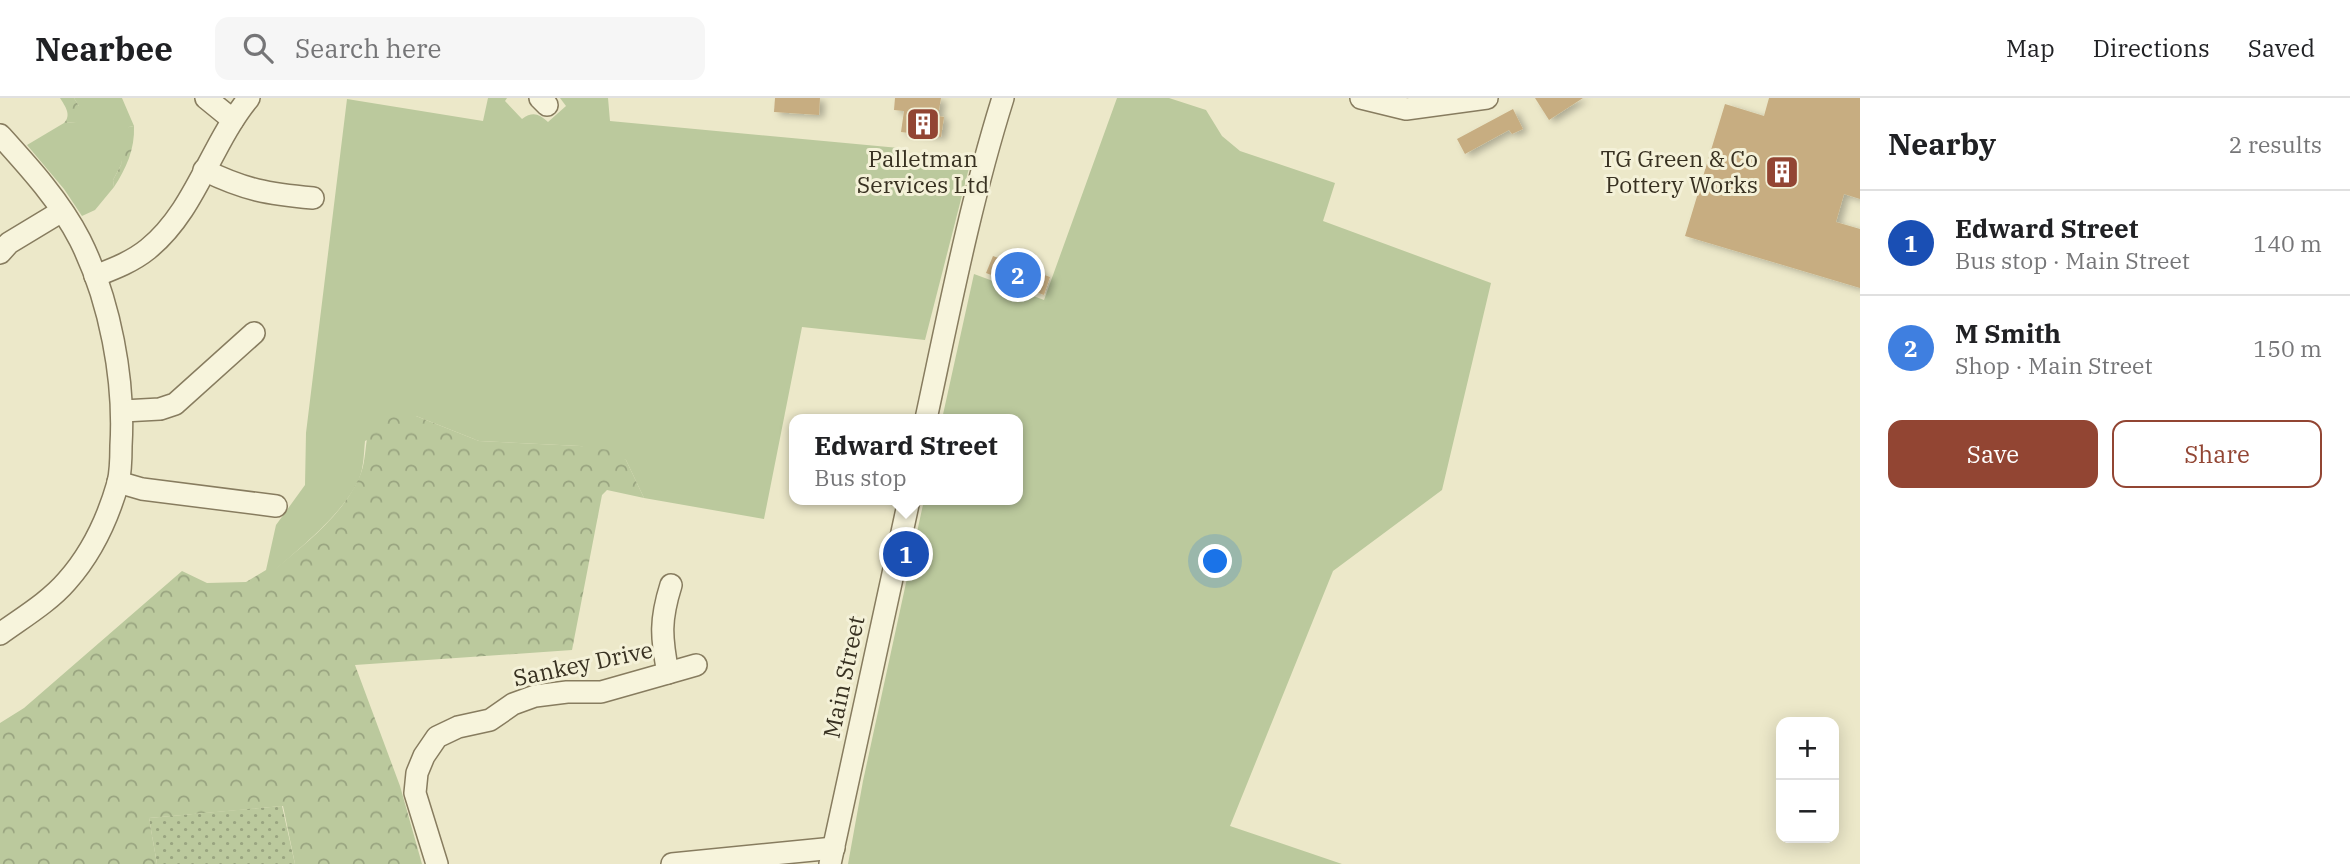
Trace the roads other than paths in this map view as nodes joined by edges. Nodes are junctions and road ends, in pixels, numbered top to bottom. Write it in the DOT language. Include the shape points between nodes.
graph roads {
  1 [pos="206,98"];
  2 [pos="249,98"];
  3 [pos="1003,98"];
  4 [pos="1361,98"];
  5 [pos="1486,98"];
  6 [pos="233,120"];
  7 [pos="0,135"];
  8 [pos="204,170"];
  9 [pos="313,198"];
  10 [pos="62,211"];
  11 [pos="0,253"];
  12 [pos="95,276"];
  13 [pos="254,333"];
  14 [pos="123,411"];
  15 [pos="927,414"];
  16 [pos="118,482"];
  17 [pos="908,505"];
  18 [pos="276,506"];
  19 [pos="671,585"];
  20 [pos="0,634"];
  21 [pos="696,665"];
  22 [pos="668,673"];
  23 [pos="832,856"];
  24 [pos="437,864"];
  25 [pos="672,864"];
  1 -- 6 [label="street"];
  2 -- 6 [label="street"];
  3 -- 15 [label="street" via="968,226"];
  4 -- 5 [label="street" via="1406,109"];
  6 -- 8 [label="street"];
  7 -- 10 [label="street"];
  8 -- 9 [label="street" via="259,192"];
  8 -- 12 [label="street" via="182,212 148,249"];
  10 -- 11 [label="street"];
  10 -- 12 [label="street"];
  12 -- 14 [label="street" via="111,334"];
  13 -- 14 [label="street" via="175,404"];
  14 -- 16 [label="street"];
  16 -- 18 [label="street" via="227,511"];
  16 -- 20 [label="street" via="104,523 66,583"];
  17 -- 23 [label="street, Main Street"];
  19 -- 22 [label="street, Sankey Drive" via="661,628"];
  21 -- 22 [label="street"];
  22 -- 24 [label="street, Sankey Drive" via="601,692 535,696 490,720 437,737 417,773 415,793"];
  23 -- 25 [label="street"];
}
